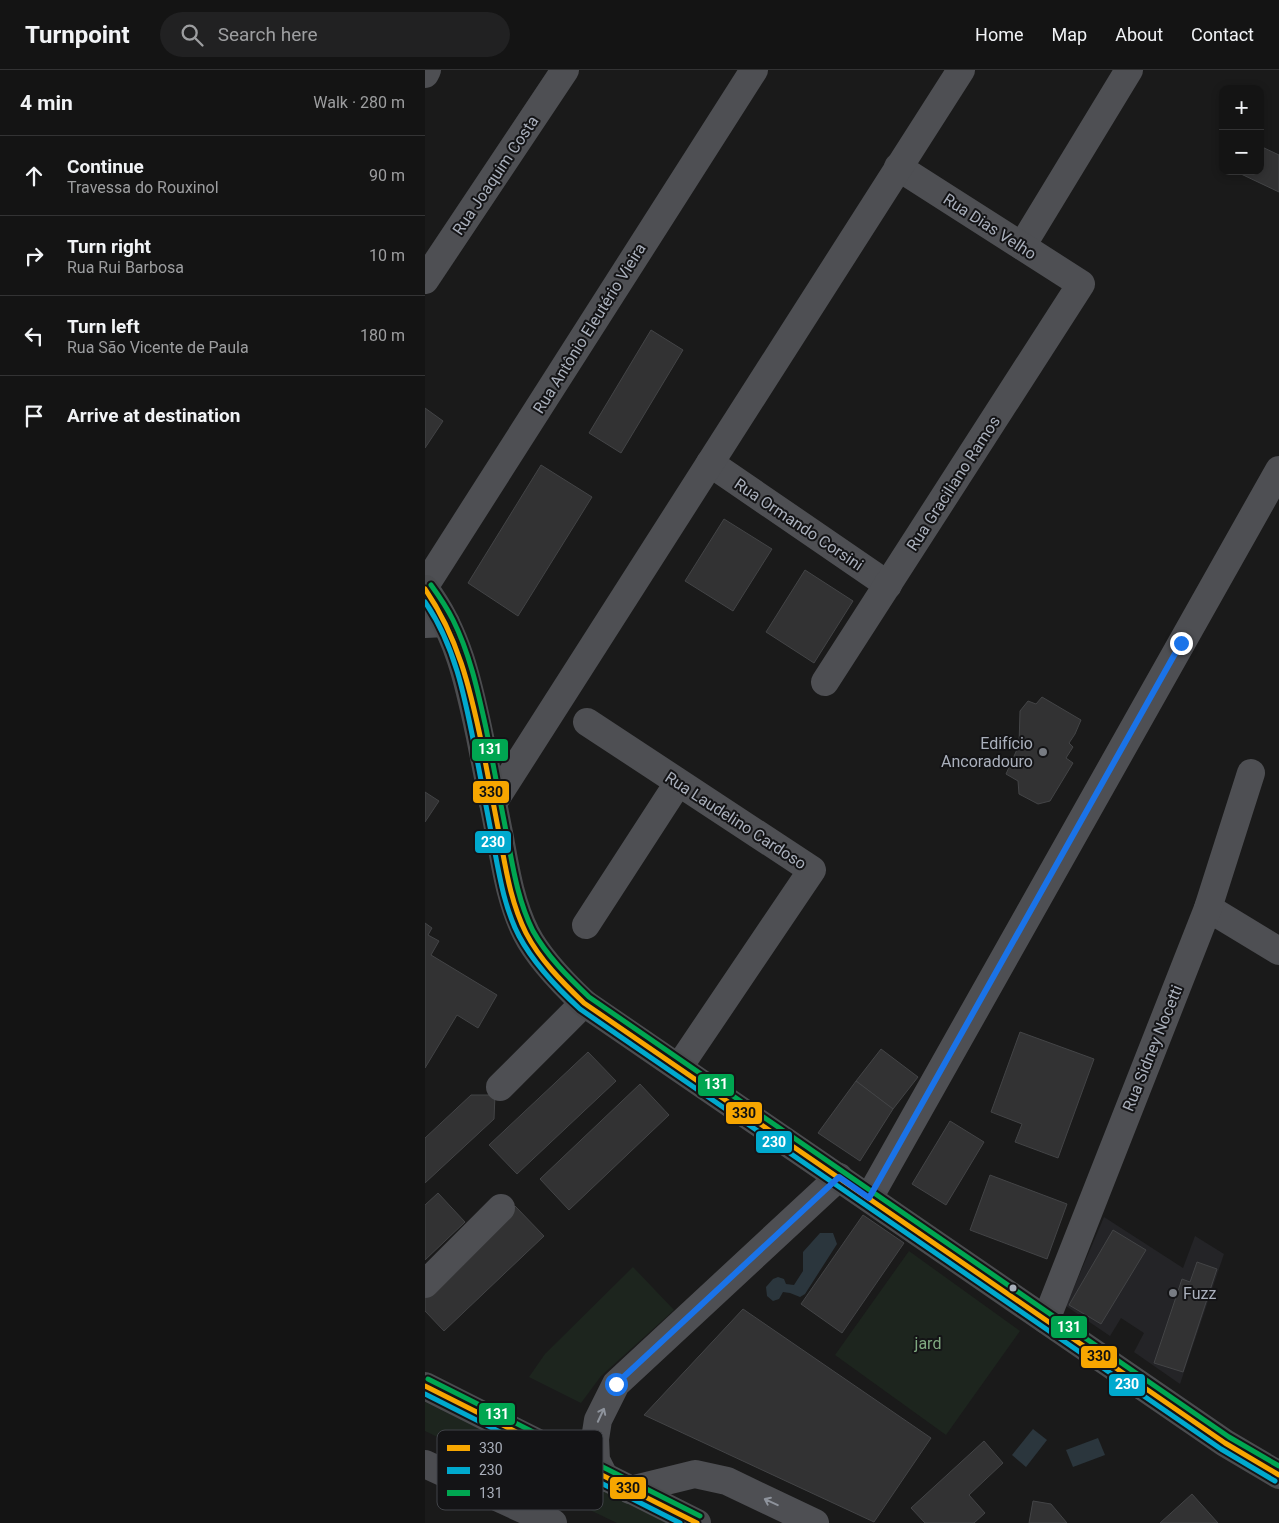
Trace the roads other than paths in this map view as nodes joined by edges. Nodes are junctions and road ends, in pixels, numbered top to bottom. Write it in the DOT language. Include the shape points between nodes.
graph roads {
  1 [pos="427,70"];
  2 [pos="565,70"];
  3 [pos="753,70"];
  4 [pos="961,70"];
  5 [pos="1129,70"];
  6 [pos="425,74"];
  7 [pos="899,167"];
  8 [pos="1022,246"];
  9 [pos="425,280"];
  10 [pos="1081,284"];
  11 [pos="710,463"];
  12 [pos="1279,470"];
  13 [pos="888,585"];
  14 [pos="425,588"];
  15 [pos="436,623"];
  16 [pos="825,682"];
  17 [pos="587,722"];
  18 [pos="1251,774"];
  19 [pos="678,783"];
  20 [pos="493,803"];
  21 [pos="1208,908"];
  22 [pos="586,925"];
  23 [pos="1279,952"];
  24 [pos="584,1002"];
  25 [pos="679,1067"];
  26 [pos="501,1087"];
  27 [pos="839,1177"];
  28 [pos="869,1198"];
  29 [pos="501,1208"];
  30 [pos="425,1284"];
  31 [pos="1046,1320"];
  32 [pos="425,1386"];
  33 [pos="514,1430"];
  34 [pos="596,1430"];
  35 [pos="425,1464"];
  36 [pos="437,1470"];
  37 [pos="603,1474"];
  38 [pos="1279,1475"];
  39 [pos="605,1478"];
  40 [pos="630,1490"];
  41 [pos="525,1510"];
  42 [pos="553,1523"];
  43 [pos="697,1523"];
  44 [pos="815,1523"];
  1 -- 6 [label="street"];
  2 -- 9 [label="street, Rua Joaquim Costa"];
  3 -- 14 [label="street, Rua Antônio Eleutério Vieira"];
  4 -- 7 [label="street"];
  5 -- 8 [label="street"];
  7 -- 8 [label="street, Rua Dias Velho"];
  7 -- 11 [label="street"];
  8 -- 10 [label="street, Rua Dias Velho"];
  10 -- 13 [label="street, Rua Graciliano Ramos"];
  11 -- 13 [label="street, Rua Ormando Corsini"];
  11 -- 20 [label="street"];
  12 -- 28 [label="street"];
  13 -- 16 [label="street, Rua Graciliano Ramos"];
  14 -- 15 [label="main road" via="435,603"];
  15 -- 20 [label="main road" via="460,653"];
  17 -- 19 [label="street, Rua Laudelino Cardoso"];
  18 -- 21 [label="street, Rua Sidney Nocetti"];
  19 -- 22 [label="street"];
  19 -- 25 [label="street, Rua Laudelino Cardoso" via="812,870"];
  20 -- 24 [label="main road" via="514,906 527,934 548,964"];
  21 -- 23 [label="street"];
  21 -- 31 [label="street, Rua Sidney Nocetti"];
  24 -- 25 [label="main road"];
  24 -- 26 [label="street"];
  25 -- 27 [label="main road"];
  27 -- 28 [label="main road"];
  34 -- 27 [label="street, one-way" via="616,1384"];
  28 -- 31 [label="main road"];
  29 -- 30 [label="street"];
  31 -- 38 [label="main road" via="1225,1443"];
  32 -- 33 [label="main road"];
  35 -- 36 [label="highway"];
  39 -- 37 [label="street, one-way"];
  39 -- 40 [label="main road"];
  40 -- 43 [label="main road"];
  44 -- 40 [label="street, one-way" via="727,1481 695,1474"];
  41 -- 42 [label="highway"];
}
